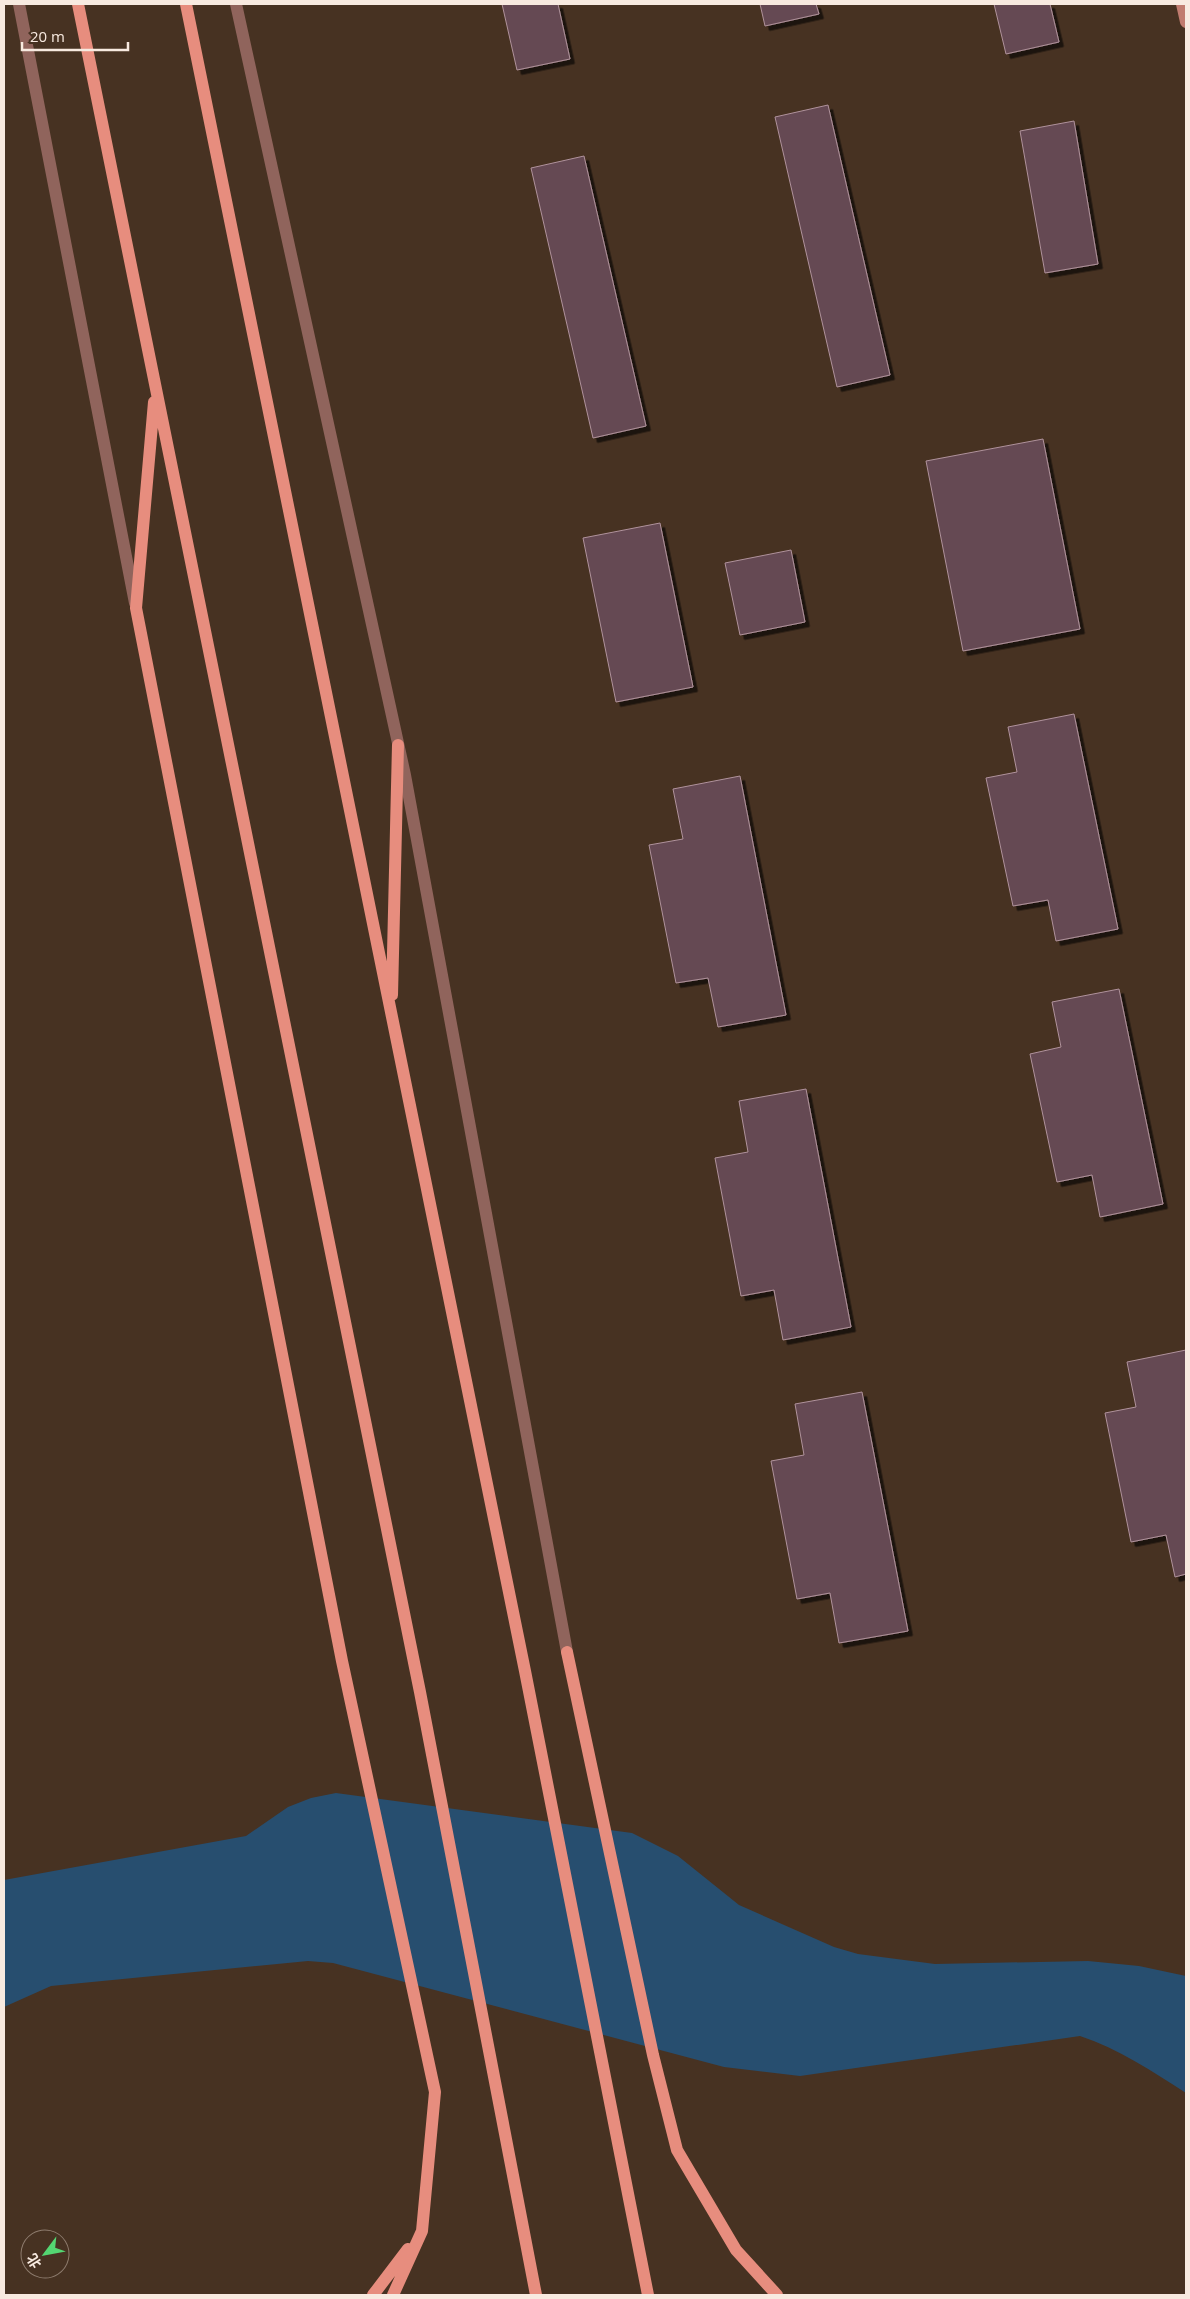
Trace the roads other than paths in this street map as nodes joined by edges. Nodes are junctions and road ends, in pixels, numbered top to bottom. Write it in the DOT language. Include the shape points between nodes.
graph roads {
  1 [pos="19,4"];
  2 [pos="78,4"];
  3 [pos="186,4"];
  4 [pos="236,4"];
  5 [pos="1182,4"];
  6 [pos="1186,22"];
  7 [pos="155,387"];
  8 [pos="136,608"];
  9 [pos="398,745"];
  10 [pos="392,1020"];
  11 [pos="567,1652"];
  12 [pos="422,2231"];
  13 [pos="372,2295"];
  14 [pos="393,2295"];
  15 [pos="536,2295"];
  16 [pos="648,2295"];
  17 [pos="778,2295"];
  1 -- 8 [label="street"];
  2 -- 7 [label="main road"];
  3 -- 10 [label="main road"];
  4 -- 9 [label="street"];
  5 -- 6 [label="street"];
  7 -- 8 [label="main road"];
  7 -- 15 [label="main road" via="408,1636"];
  8 -- 12 [label="main road" via="342,1660 435,2092"];
  9 -- 10 [label="main road"];
  9 -- 11 [label="street"];
  10 -- 16 [label="main road"];
  11 -- 17 [label="main road" via="653,2055 678,2150 736,2250"];
  12 -- 13 [label="main road"];
  12 -- 14 [label="main road"];
}
